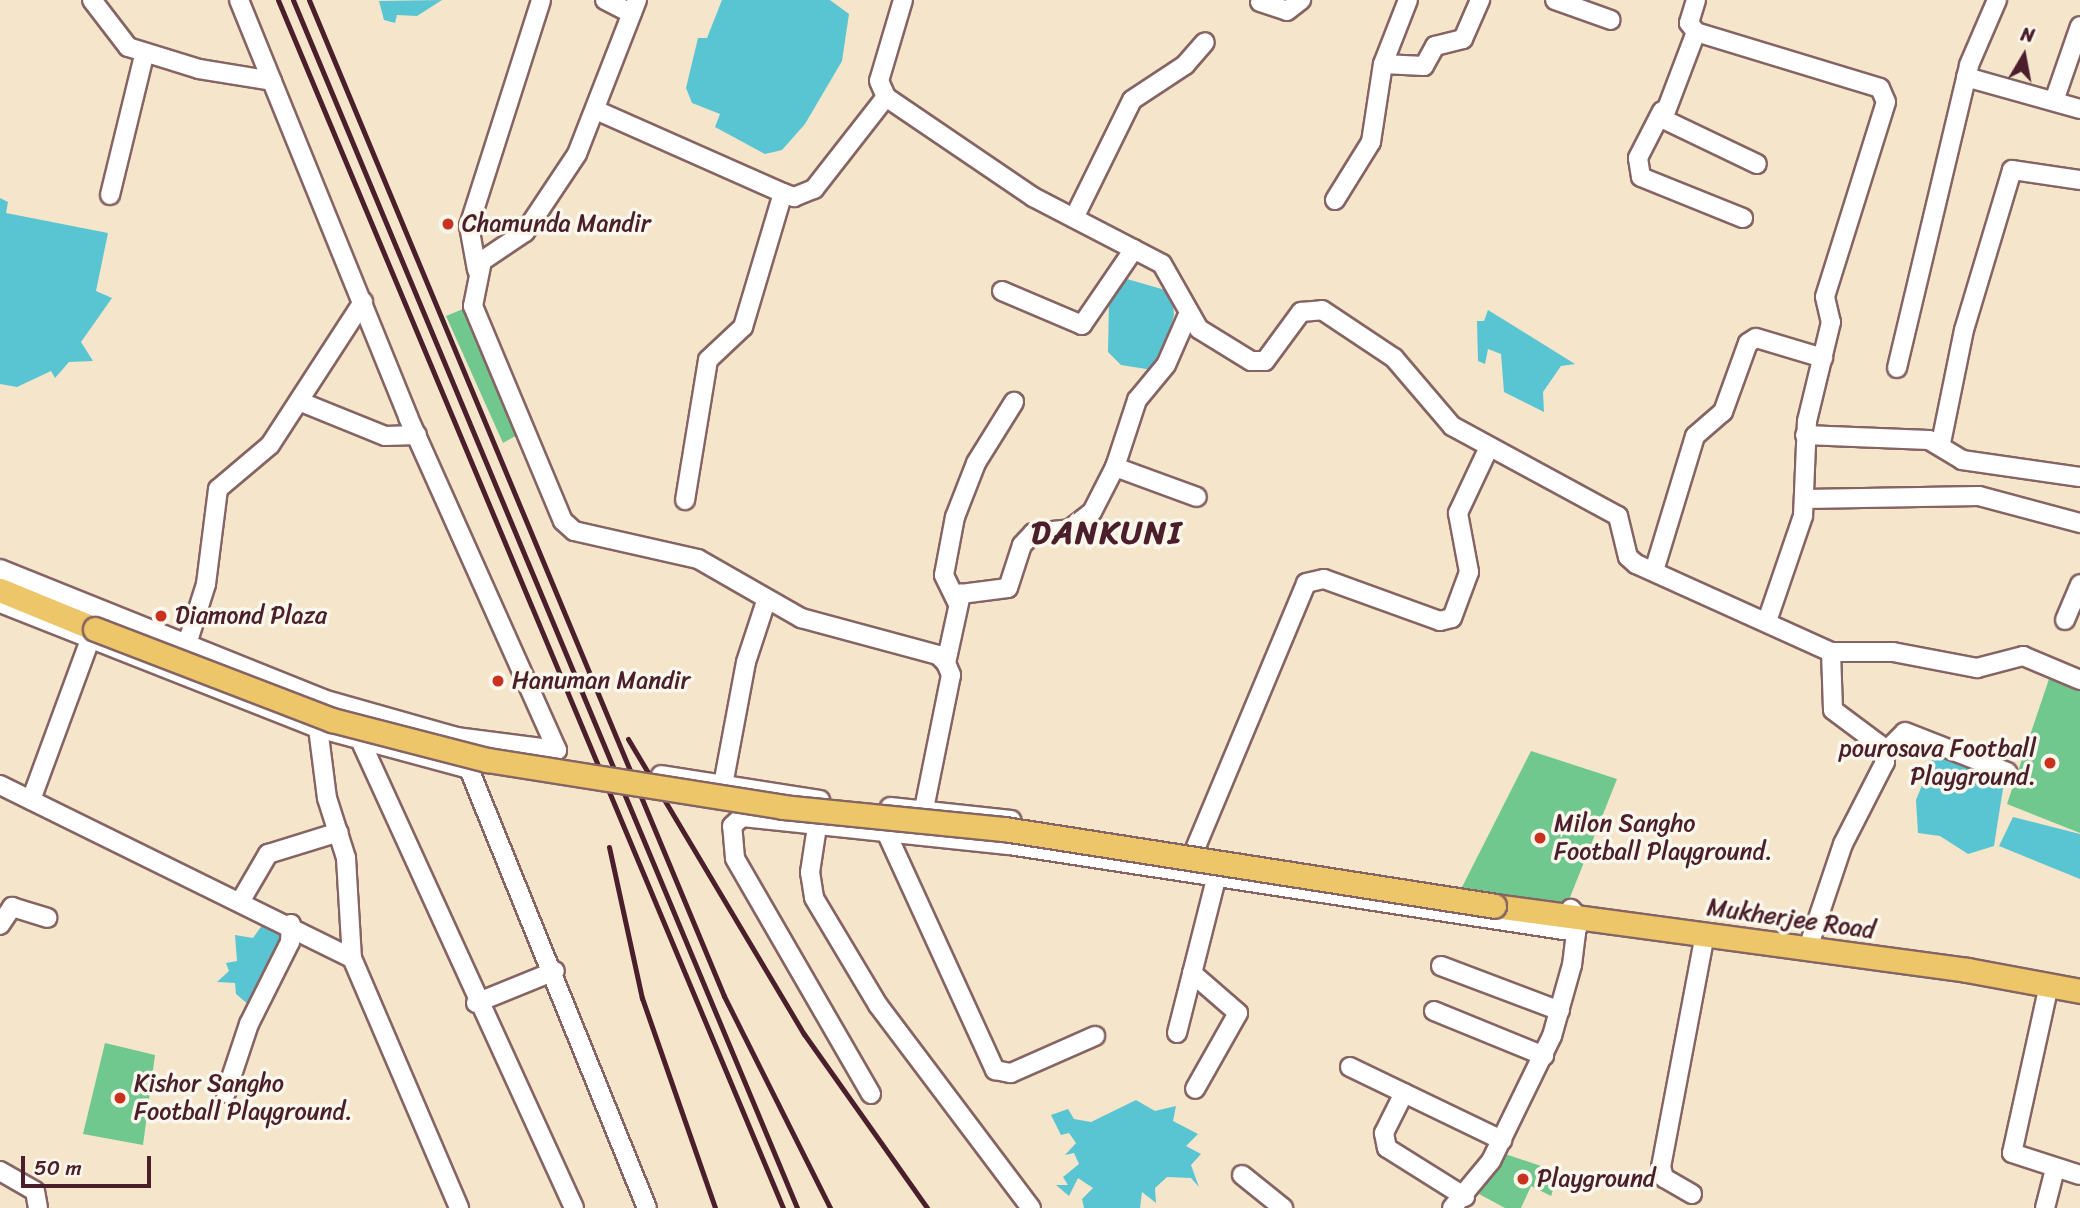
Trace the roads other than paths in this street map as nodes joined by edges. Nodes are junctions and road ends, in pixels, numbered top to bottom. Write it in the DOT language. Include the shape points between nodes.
graph roads {
  1 [pos="92,0"];
  2 [pos="239,0"];
  3 [pos="541,0"];
  4 [pos="605,0"];
  5 [pos="903,0"];
  6 [pos="1301,0"];
  7 [pos="1408,0"];
  8 [pos="1480,0"];
  9 [pos="1555,0"];
  10 [pos="1696,0"];
  11 [pos="1997,0"];
  12 [pos="1260,2"];
  13 [pos="634,7"];
  14 [pos="1611,20"];
  15 [pos="2080,26"];
  16 [pos="1696,32"];
  17 [pos="1205,42"];
  18 [pos="144,55"];
  19 [pos="1383,64"];
  20 [pos="1966,77"];
  21 [pos="272,81"];
  22 [pos="886,97"];
  23 [pos="2054,101"];
  24 [pos="2080,108"];
  25 [pos="598,111"];
  26 [pos="1662,111"];
  27 [pos="1757,164"];
  28 [pos="2080,180"];
  29 [pos="783,193"];
  30 [pos="110,195"];
  31 [pos="1335,200"];
  32 [pos="1074,218"];
  33 [pos="1743,218"];
  34 [pos="1134,249"];
  35 [pos="477,270"];
  36 [pos="1002,291"];
  37 [pos="363,302"];
  38 [pos="1188,317"];
  39 [pos="1824,358"];
  40 [pos="1896,368"];
  41 [pos="301,401"];
  42 [pos="1014,402"];
  43 [pos="417,435"];
  44 [pos="1805,435"];
  45 [pos="1941,443"];
  46 [pos="1489,447"];
  47 [pos="1115,467"];
  48 [pos="2080,477"];
  49 [pos="1197,497"];
  50 [pos="1805,499"];
  51 [pos="685,500"];
  52 [pos="2080,523"];
  53 [pos="0,569"];
  54 [pos="1654,571"];
  55 [pos="2080,584"];
  56 [pos="0,590"];
  57 [pos="766,601"];
  58 [pos="0,603"];
  59 [pos="958,604"];
  60 [pos="2065,620"];
  61 [pos="1767,621"];
  62 [pos="90,640"];
  63 [pos="187,644"];
  64 [pos="1831,652"];
  65 [pos="946,663"];
  66 [pos="2080,680"];
  67 [pos="317,728"];
  68 [pos="456,737"];
  69 [pos="362,744"];
  70 [pos="1885,752"];
  71 [pos="469,769"];
  72 [pos="2007,772"];
  73 [pos="661,775"];
  74 [pos="0,785"];
  75 [pos="723,785"];
  76 [pos="31,800"];
  77 [pos="821,800"];
  78 [pos="924,809"];
  79 [pos="816,830"];
  80 [pos="339,832"];
  81 [pos="887,834"];
  82 [pos="1195,849"];
  83 [pos="1216,879"];
  84 [pos="240,902"];
  85 [pos="47,919"];
  86 [pos="0,925"];
  87 [pos="291,925"];
  88 [pos="1577,925"];
  89 [pos="1705,934"];
  90 [pos="1808,948"];
  91 [pos="352,958"];
  92 [pos="1441,966"];
  93 [pos="555,971"];
  94 [pos="1192,973"];
  95 [pos="2049,985"];
  96 [pos="2080,991"];
  97 [pos="476,1003"];
  98 [pos="1560,1011"];
  99 [pos="1434,1012"];
  100 [pos="1177,1033"];
  101 [pos="1095,1036"];
  102 [pos="1544,1056"];
  103 [pos="1350,1067"];
  104 [pos="1195,1089"];
  105 [pos="226,1093"];
  106 [pos="1404,1093"];
  107 [pos="871,1094"];
  108 [pos="1502,1140"];
  109 [pos="2055,1169"];
  110 [pos="0,1171"];
  111 [pos="1242,1175"];
  112 [pos="2080,1175"];
  113 [pos="1692,1194"];
  114 [pos="1458,1202"];
  115 [pos="38,1208"];
  116 [pos="459,1208"];
  117 [pos="574,1208"];
  118 [pos="647,1208"];
  119 [pos="1031,1208"];
  120 [pos="1283,1208"];
  121 [pos="2045,1208"];
  1 -- 18 [label="street" via="114,35"];
  2 -- 21 [label="street"];
  3 -- 35 [label="street" via="469,226"];
  4 -- 13 [label="street"];
  5 -- 22 [label="street" via="879,81"];
  6 -- 12 [label="street" via="1287,11"];
  7 -- 19 [label="street"];
  8 -- 19 [label="street" via="1463,39 1435,46 1424,66"];
  9 -- 14 [label="street"];
  10 -- 16 [label="street" via="1689,23"];
  11 -- 20 [label="street"];
  13 -- 25 [label="street"];
  15 -- 23 [label="street"];
  16 -- 26 [label="street"];
  16 -- 39 [label="street" via="1885,93 1825,297 1831,322"];
  17 -- 32 [label="street" via="1185,65 1132,100"];
  18 -- 21 [label="street"];
  18 -- 30 [label="street"];
  19 -- 31 [label="street" via="1371,142"];
  20 -- 23 [label="street"];
  20 -- 40 [label="street"];
  21 -- 37 [label="street"];
  22 -- 29 [label="street" via="814,190 794,197"];
  22 -- 32 [label="street"];
  23 -- 24 [label="street"];
  25 -- 29 [label="street"];
  25 -- 35 [label="street" via="535,219"];
  26 -- 27 [label="street" via="1667,125"];
  26 -- 33 [label="street" via="1638,158 1641,177"];
  28 -- 45 [label="street" via="2012,170 1964,330"];
  29 -- 51 [label="street" via="743,327 708,360"];
  32 -- 34 [label="street"];
  34 -- 36 [label="street" via="1082,325"];
  34 -- 38 [label="street" via="1171,272"];
  35 -- 57 [label="street" via="473,306 563,521 590,536 698,559"];
  37 -- 41 [label="street"];
  37 -- 43 [label="street"];
  38 -- 46 [label="street" via="1258,362 1272,355 1301,312 1322,310 1380,346 1452,426"];
  38 -- 47 [label="street" via="1166,365 1137,400"];
  39 -- 44 [label="street"];
  39 -- 54 [label="street" via="1756,338 1748,343 1723,412 1695,436"];
  41 -- 43 [label="street" via="385,436"];
  41 -- 63 [label="street" via="270,445 218,489 206,584"];
  42 -- 59 [label="street" via="976,463 955,517 944,575"];
  43 -- 68 [label="street" via="557,750"];
  44 -- 45 [label="street"];
  44 -- 50 [label="street"];
  45 -- 48 [label="street" via="1962,460"];
  46 -- 54 [label="street" via="1612,511 1622,524 1628,557"];
  46 -- 82 [label="street" via="1458,513 1469,572 1452,618 1440,621 1324,579 1306,583"];
  47 -- 49 [label="street"];
  47 -- 59 [label="street" via="1082,523 1033,533 1022,545 1009,588 967,589"];
  50 -- 52 [label="street" via="1979,496"];
  50 -- 61 [label="street"];
  53 -- 63 [label="street"];
  54 -- 61 [label="street"];
  55 -- 60 [label="street"];
  56 -- 88 [label="main road, Mukherjee Road, bridge" via="332,720 487,760 783,807 1004,829 1494,906"];
  57 -- 65 [label="street" via="801,618 938,655"];
  57 -- 75 [label="street" via="747,662"];
  58 -- 62 [label="street"];
  59 -- 65 [label="street"];
  61 -- 64 [label="street"];
  62 -- 67 [label="street"];
  62 -- 76 [label="street"];
  63 -- 68 [label="street" via="324,699"];
  64 -- 66 [label="street" via="1893,652 1977,668 2023,656"];
  64 -- 70 [label="street" via="1833,710"];
  65 -- 78 [label="street" via="951,675"];
  67 -- 69 [label="street"];
  67 -- 80 [label="street"];
  68 -- 71 [label="street"];
  69 -- 71 [label="street"];
  69 -- 97 [label="street"];
  70 -- 72 [label="street" via="1905,732"];
  70 -- 90 [label="street" via="1833,868"];
  71 -- 93 [label="street"];
  73 -- 75 [label="street"];
  74 -- 76 [label="street"];
  75 -- 77 [label="street"];
  76 -- 84 [label="street"];
  77 -- 78 [label="street"];
  77 -- 79 [label="street"];
  78 -- 82 [label="street"];
  79 -- 81 [label="street"];
  79 -- 107 [label="street" via="742,817 732,826 732,847"];
  79 -- 119 [label="street" via="809,886 814,898 878,1005"];
  80 -- 84 [label="street" via="268,853"];
  80 -- 91 [label="street"];
  81 -- 83 [label="street" via="1009,845"];
  81 -- 101 [label="street" via="995,1070 1011,1073"];
  82 -- 88 [label="street" via="1563,906"];
  83 -- 88 [label="street"];
  83 -- 94 [label="street"];
  84 -- 87 [label="street"];
  85 -- 86 [label="street" via="12,907"];
  87 -- 91 [label="street"];
  87 -- 105 [label="street" via="290,942 249,1024"];
  88 -- 89 [label="main road, Mukherjee Road"];
  88 -- 98 [label="street"];
  89 -- 90 [label="main road, Mukherjee Road"];
  89 -- 113 [label="street" via="1661,1167 1664,1178"];
  90 -- 95 [label="main road, Mukherjee Road"];
  91 -- 116 [label="street"];
  92 -- 98 [label="street"];
  93 -- 97 [label="street"];
  93 -- 118 [label="street"];
  94 -- 100 [label="street"];
  94 -- 104 [label="street" via="1238,1013"];
  95 -- 96 [label="main road, Mukherjee Road"];
  95 -- 109 [label="street" via="2012,1153"];
  97 -- 117 [label="street"];
  98 -- 102 [label="street"];
  99 -- 102 [label="street"];
  102 -- 108 [label="street"];
  103 -- 106 [label="street"];
  106 -- 108 [label="street"];
  106 -- 114 [label="street" via="1384,1133 1387,1149"];
  108 -- 114 [label="street"];
  109 -- 112 [label="street"];
  109 -- 121 [label="street"];
  110 -- 115 [label="street" via="35,1191"];
  111 -- 120 [label="street"];
}
